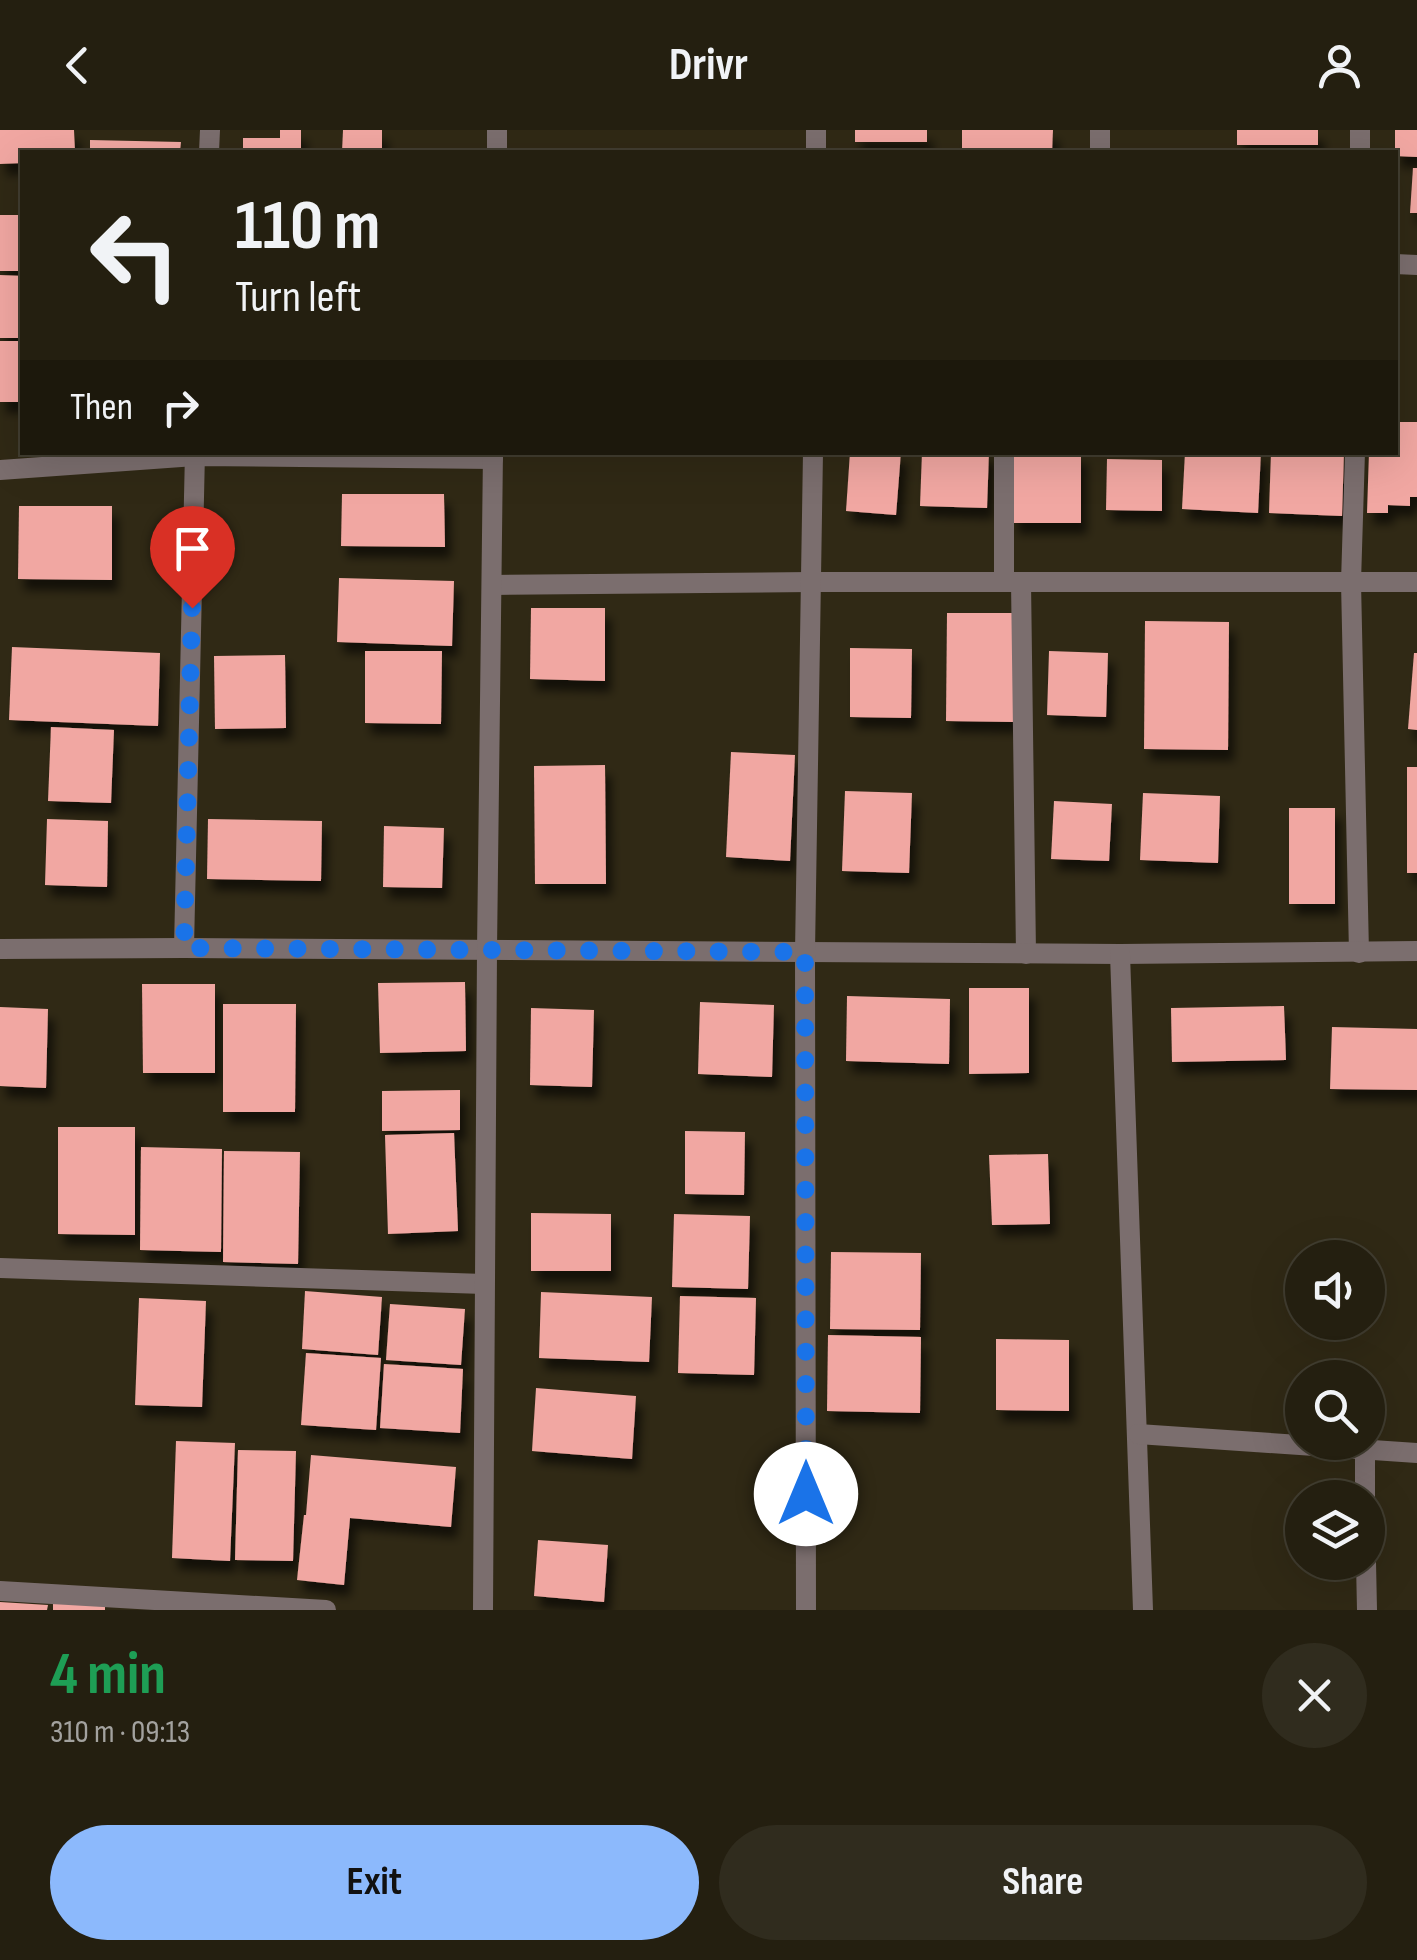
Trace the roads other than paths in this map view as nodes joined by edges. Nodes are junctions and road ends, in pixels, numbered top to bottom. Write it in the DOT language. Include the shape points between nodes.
graph roads {
  1 [pos="183,455"];
  2 [pos="195,455"];
  3 [pos="344,455"];
  4 [pos="813,455"];
  5 [pos="1004,455"];
  6 [pos="1355,455"];
  7 [pos="494,456"];
  8 [pos="0,470"];
  9 [pos="812,582"];
  10 [pos="1013,582"];
  11 [pos="1351,582"];
  12 [pos="1417,582"];
  13 [pos="492,585"];
  14 [pos="184,948"];
  15 [pos="0,949"];
  16 [pos="486,950"];
  17 [pos="1417,951"];
  18 [pos="805,952"];
  19 [pos="1360,952"];
  20 [pos="1026,954"];
  21 [pos="1120,954"];
  22 [pos="0,1268"];
  23 [pos="484,1284"];
  24 [pos="1138,1434"];
  25 [pos="1285,1445"];
  26 [pos="1385,1452"];
  27 [pos="1417,1454"];
  28 [pos="1366,1580"];
  29 [pos="0,1591"];
  30 [pos="326,1610"];
  31 [pos="484,1610"];
  32 [pos="806,1610"];
  33 [pos="1143,1610"];
  34 [pos="1367,1610"];
  1 -- 8 [label="street"];
  2 -- 14 [label="street"];
  3 -- 7 [label="street"];
  4 -- 9 [label="street"];
  5 -- 10 [label="street"];
  6 -- 11 [label="street"];
  7 -- 13 [label="street"];
  9 -- 10 [label="street"];
  9 -- 13 [label="street"];
  9 -- 18 [label="street"];
  10 -- 11 [label="street"];
  10 -- 20 [label="street"];
  11 -- 12 [label="street"];
  11 -- 19 [label="street"];
  13 -- 16 [label="street"];
  14 -- 15 [label="street"];
  14 -- 16 [label="street"];
  16 -- 18 [label="street"];
  16 -- 23 [label="street"];
  17 -- 19 [label="street"];
  18 -- 20 [label="street"];
  18 -- 32 [label="street"];
  19 -- 21 [label="street"];
  20 -- 21 [label="street"];
  21 -- 24 [label="street"];
  22 -- 23 [label="street"];
  23 -- 31 [label="street"];
  24 -- 25 [label="street"];
  24 -- 33 [label="street"];
  26 -- 27 [label="street"];
  28 -- 34 [label="street"];
  29 -- 30 [label="street"];
}
